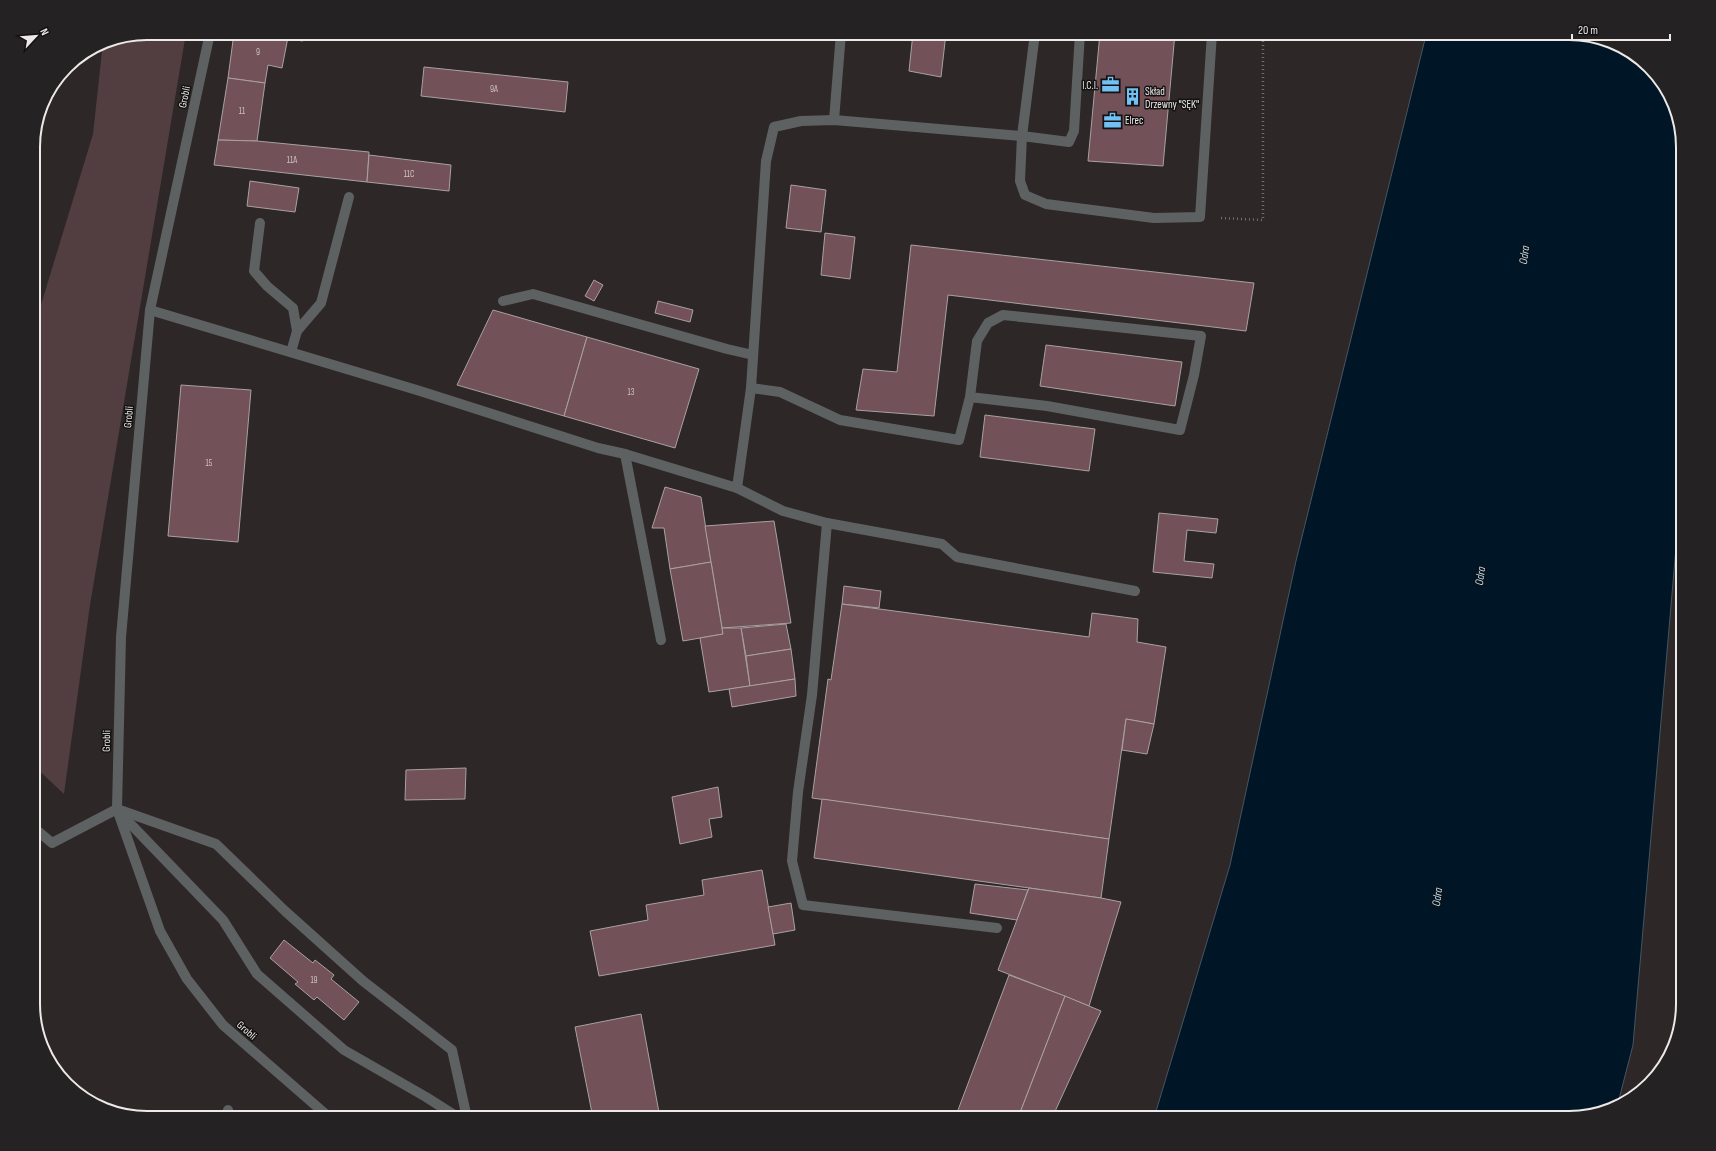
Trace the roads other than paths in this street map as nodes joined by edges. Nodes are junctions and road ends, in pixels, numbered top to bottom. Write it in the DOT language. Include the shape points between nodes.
graph roads {
  1 [pos="208,40"];
  2 [pos="840,40"];
  3 [pos="1034,40"];
  4 [pos="1080,40"];
  5 [pos="1212,40"];
  6 [pos="834,120"];
  7 [pos="1022,136"];
  8 [pos="349,197"];
  9 [pos="260,223"];
  10 [pos="503,301"];
  11 [pos="150,310"];
  12 [pos="297,331"];
  13 [pos="291,352"];
  14 [pos="753,355"];
  15 [pos="751,388"];
  16 [pos="970,397"];
  17 [pos="625,454"];
  18 [pos="738,488"];
  19 [pos="827,523"];
  20 [pos="1135,591"];
  21 [pos="661,640"];
  22 [pos="117,809"];
  23 [pos="40,833"];
  24 [pos="997,928"];
  25 [pos="322,1111"];
  26 [pos="448,1111"];
  27 [pos="465,1111"];
  1 -- 11 [label="street, Grobli"];
  2 -- 6 [label="street"];
  3 -- 7 [label="street"];
  4 -- 7 [label="street" via="1074,131 1069,142"];
  5 -- 7 [label="street" via="1200,217 1154,218 1046,204 1025,195 1020,182"];
  6 -- 7 [label="street"];
  6 -- 14 [label="street" via="801,121 774,127 766,161"];
  8 -- 12 [label="street" via="321,303"];
  9 -- 12 [label="street" via="254,271 293,308"];
  10 -- 14 [label="street" via="533,294"];
  11 -- 13 [label="street"];
  11 -- 22 [label="street, Grobli" via="121,637"];
  12 -- 13 [label="street"];
  13 -- 17 [label="street" via="598,448"];
  14 -- 15 [label="street"];
  15 -- 16 [label="street" via="780,392 840,420 959,440"];
  15 -- 18 [label="street"];
  16 -- 16 [label="street" via="1047,406 1180,430 1201,336 1003,315 988,323 977,341"];
  17 -- 18 [label="street"];
  17 -- 21 [label="street"];
  18 -- 19 [label="street" via="783,510"];
  19 -- 20 [label="street" via="942,544 957,557"];
  19 -- 24 [label="street" via="812,695 798,792 792,861 803,905"];
  22 -- 23 [label="street" via="52,844"];
  22 -- 25 [label="street, Grobli" via="160,930 187,979 223,1025"];
  22 -- 26 [label="street" via="222,920 257,974 344,1050"];
  22 -- 27 [label="street" via="216,844 363,981 452,1050"];
}
